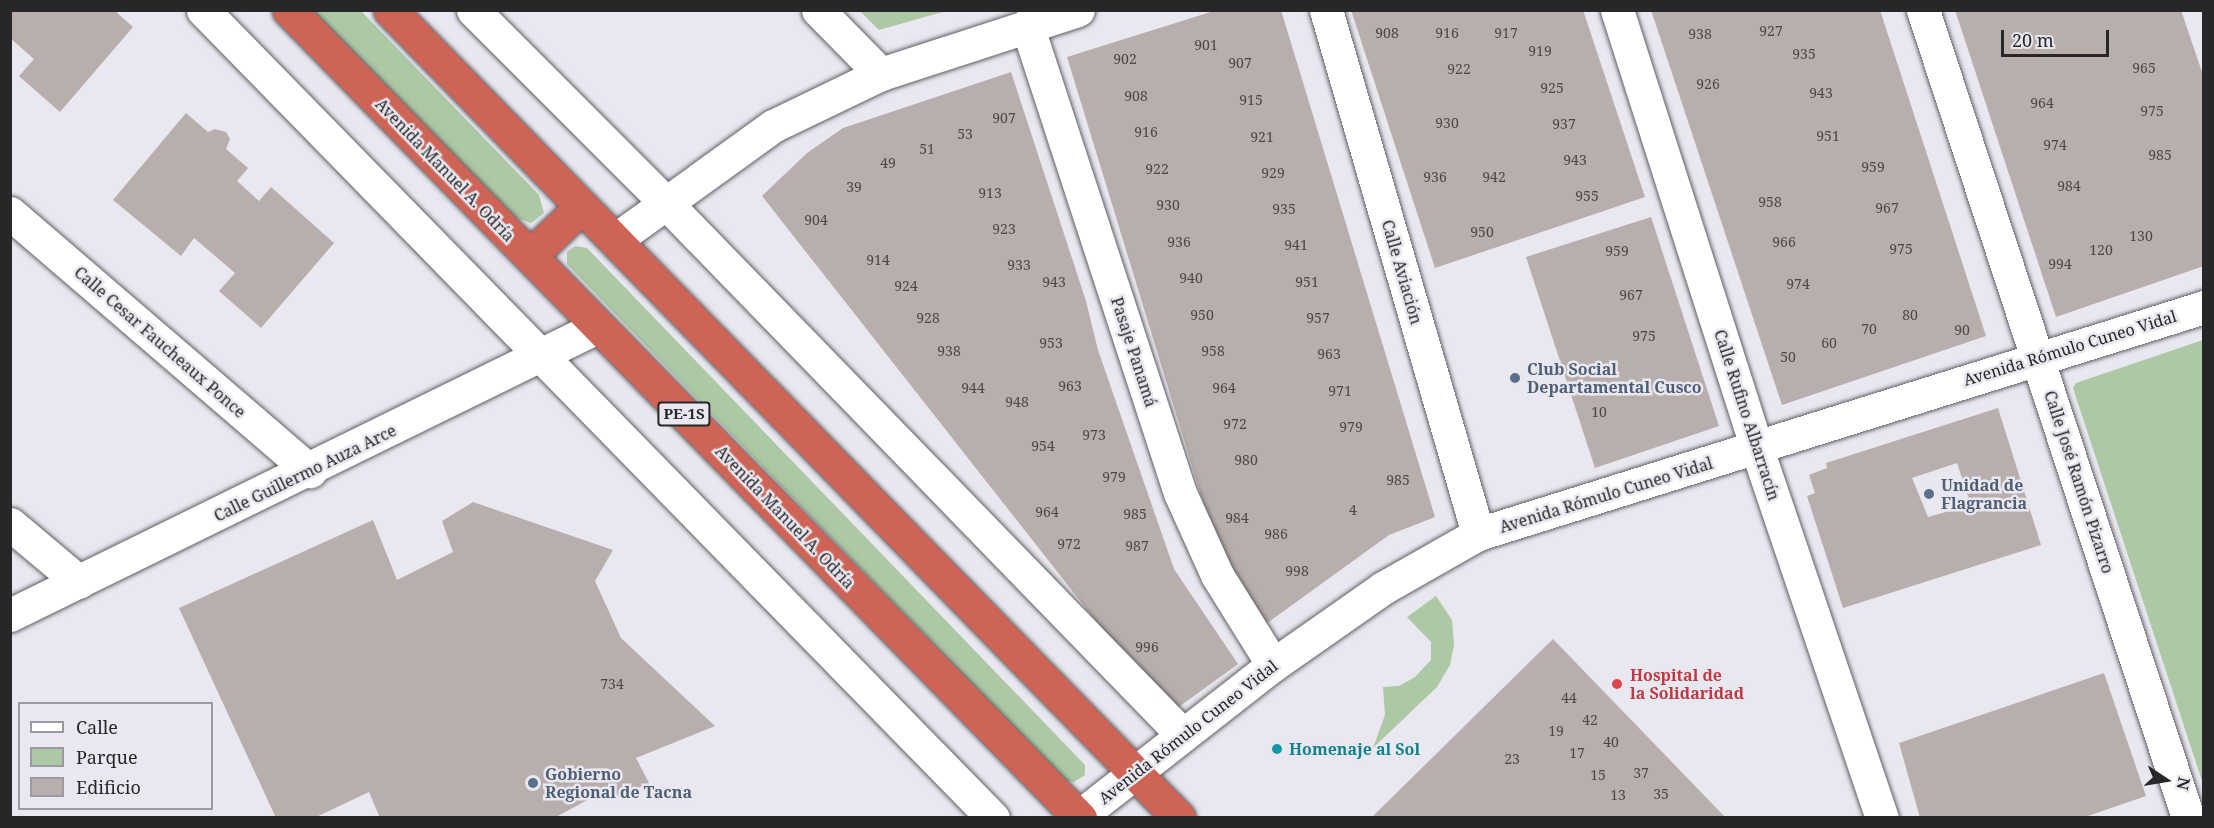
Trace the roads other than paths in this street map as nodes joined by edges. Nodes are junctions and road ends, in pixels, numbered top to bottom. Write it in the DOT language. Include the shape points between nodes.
graph roads {
  1 [pos="203,10"];
  2 [pos="289,10"];
  3 [pos="390,10"];
  4 [pos="473,10"];
  5 [pos="818,10"];
  6 [pos="1078,10"];
  7 [pos="1326,10"];
  8 [pos="1617,10"];
  9 [pos="1923,10"];
  10 [pos="1027,25"];
  11 [pos="881,74"];
  12 [pos="665,202"];
  13 [pos="581,207"];
  14 [pos="10,213"];
  15 [pos="615,240"];
  16 [pos="530,256"];
  17 [pos="2204,307"];
  18 [pos="597,327"];
  19 [pos="542,356"];
  20 [pos="2038,356"];
  21 [pos="1756,449"];
  22 [pos="310,471"];
  23 [pos="10,524"];
  24 [pos="1478,534"];
  25 [pos="79,582"];
  26 [pos="10,615"];
  27 [pos="1273,665"];
  28 [pos="1182,734"];
  29 [pos="1134,772"];
  30 [pos="1079,817"];
  31 [pos="993,818"];
  32 [pos="1179,818"];
  33 [pos="1882,818"];
  34 [pos="2188,818"];
  1 -- 19 [label="street"];
  2 -- 16 [label="highway, Avenida Manuel A. Odría / PE-1S"];
  3 -- 13 [label="highway"];
  4 -- 12 [label="street"];
  5 -- 11 [label="street"];
  6 -- 10 [label="street"];
  7 -- 24 [label="street, Calle Aviación"];
  8 -- 21 [label="street, Calle Rufino Albarracín"];
  9 -- 20 [label="street, Calle José Ramón Pizarro"];
  10 -- 11 [label="street"];
  10 -- 27 [label="street, Pasaje Panamá" via="1180,493 1217,575"];
  11 -- 12 [label="street" via="773,126"];
  12 -- 15 [label="street"];
  12 -- 28 [label="street"];
  13 -- 15 [label="highway"];
  13 -- 16 [label="highway"];
  14 -- 22 [label="street, Calle Cesar Faucheaux Ponce"];
  15 -- 29 [label="highway"];
  16 -- 18 [label="highway, Avenida Manuel A. Odría / PE-1S"];
  17 -- 20 [label="street, Avenida Rómulo Cuneo Vidal"];
  18 -- 19 [label="street, Calle Guillermo Auza Arce"];
  18 -- 30 [label="highway, Avenida Manuel A. Odría / PE-1S"];
  19 -- 22 [label="street, Calle Guillermo Auza Arce"];
  19 -- 31 [label="street"];
  20 -- 21 [label="street, Avenida Rómulo Cuneo Vidal"];
  20 -- 34 [label="street, Calle José Ramón Pizarro"];
  21 -- 24 [label="street, Avenida Rómulo Cuneo Vidal"];
  21 -- 33 [label="street, Calle Rufino Albarracín"];
  22 -- 25 [label="street, Calle Guillermo Auza Arce"];
  23 -- 25 [label="street"];
  24 -- 27 [label="street, Avenida Rómulo Cuneo Vidal" via="1383,588"];
  25 -- 26 [label="street, Calle Guillermo Auza Arce"];
  27 -- 28 [label="street, Avenida Rómulo Cuneo Vidal"];
  28 -- 29 [label="street, Avenida Rómulo Cuneo Vidal"];
  29 -- 30 [label="street, Avenida Rómulo Cuneo Vidal"];
  29 -- 32 [label="highway"];
}
